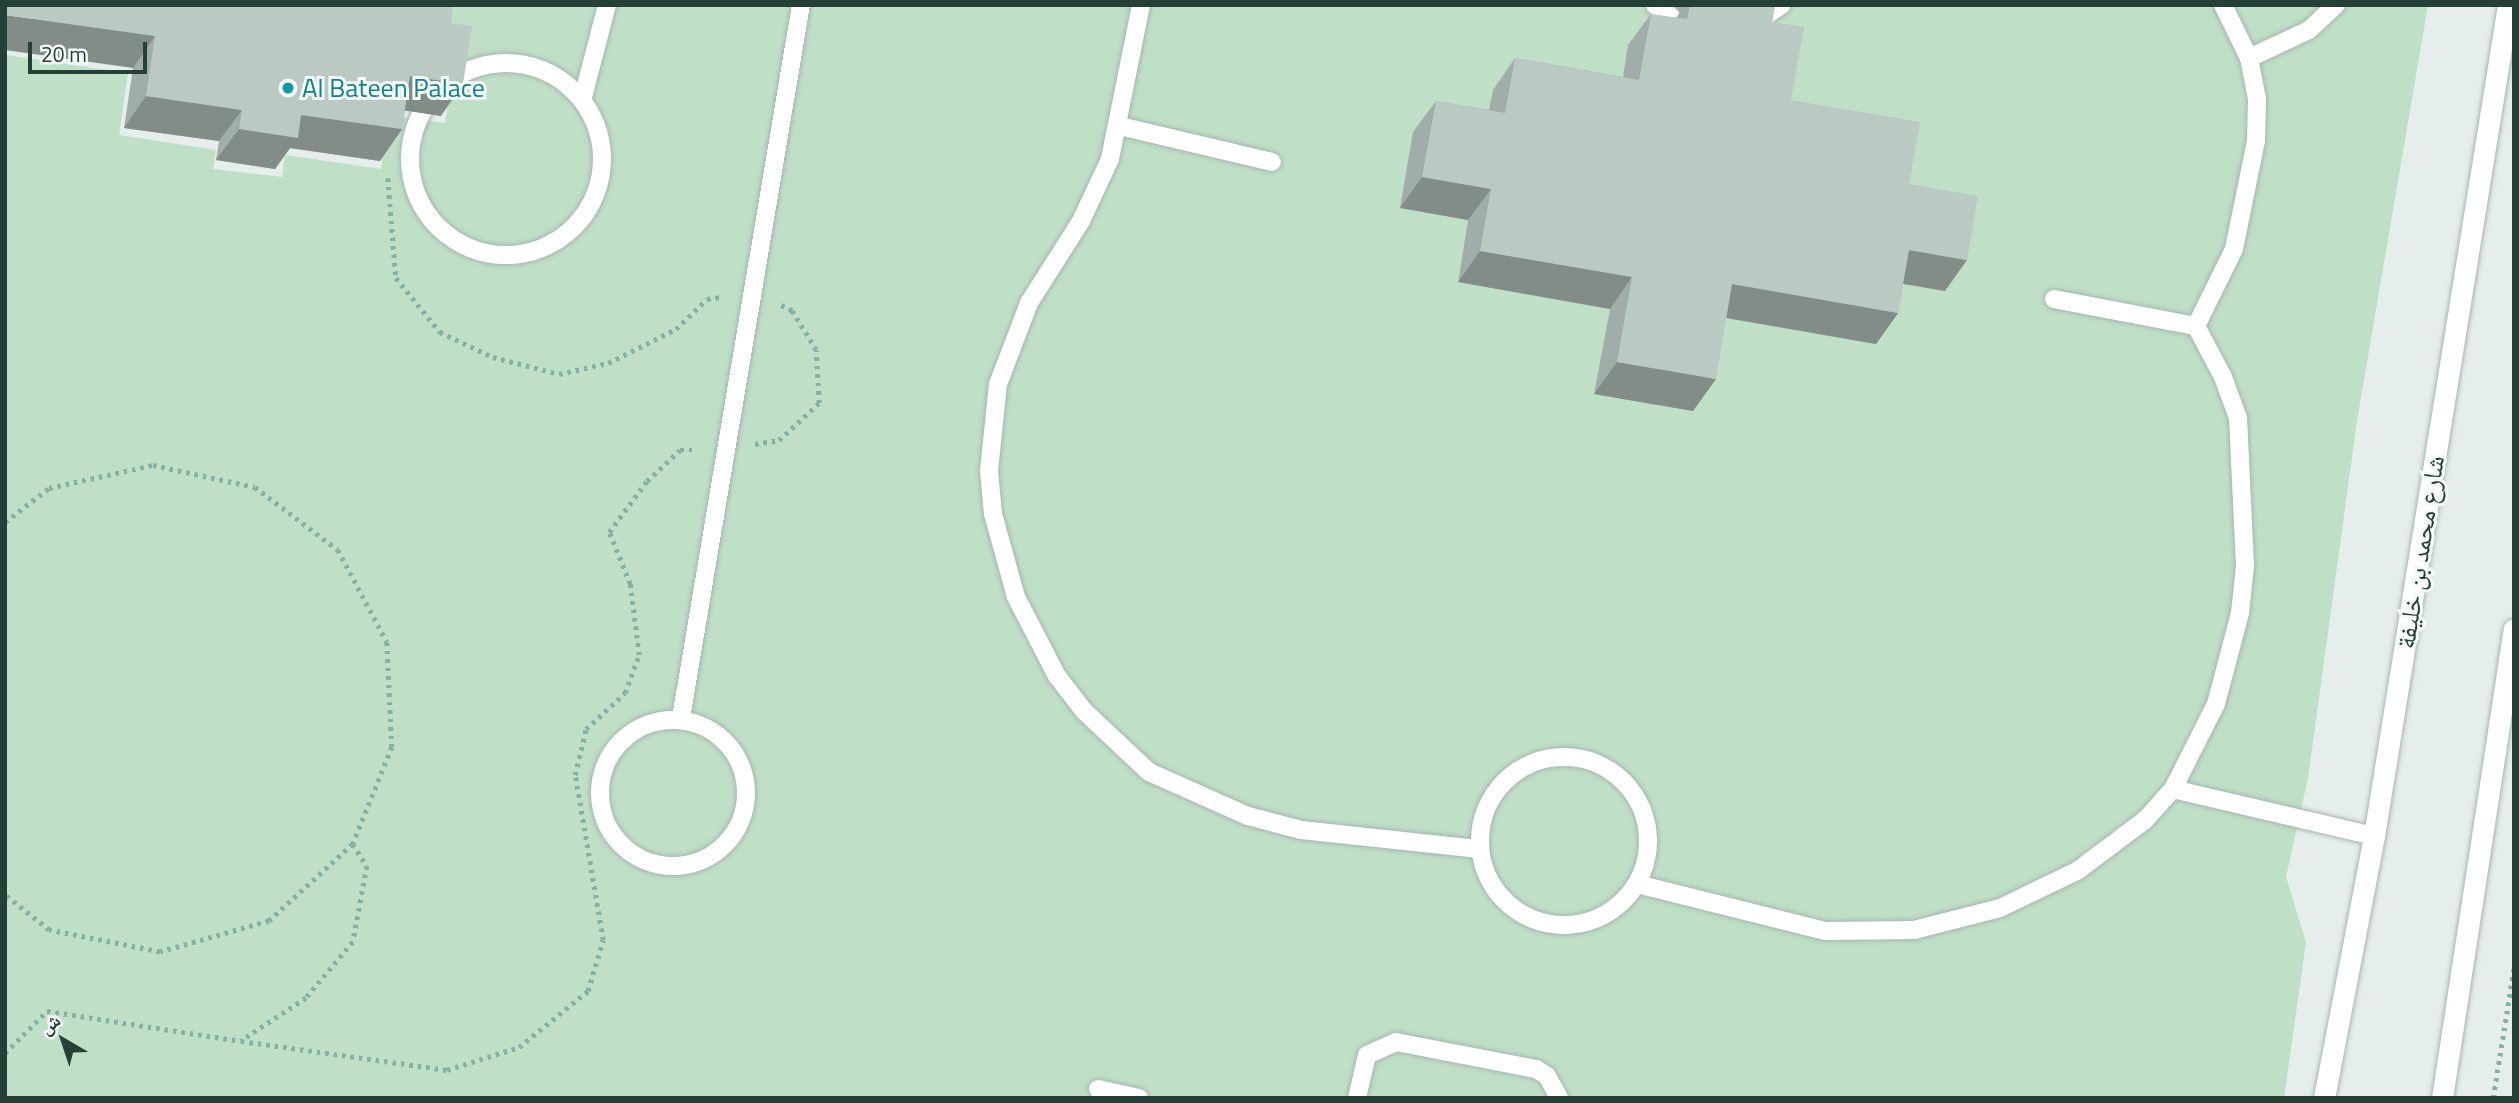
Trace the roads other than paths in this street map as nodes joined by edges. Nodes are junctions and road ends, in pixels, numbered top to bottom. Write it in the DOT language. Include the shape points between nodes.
graph roads {
  1 [pos="607,5"];
  2 [pos="801,5"];
  3 [pos="1141,5"];
  4 [pos="1655,5"];
  5 [pos="1782,5"];
  6 [pos="2223,5"];
  7 [pos="2336,5"];
  8 [pos="2508,5"];
  9 [pos="1671,17"];
  10 [pos="1755,23"];
  11 [pos="2249,58"];
  12 [pos="583,97"];
  13 [pos="1120,126"];
  14 [pos="1272,162"];
  15 [pos="2054,299"];
  16 [pos="2196,326"];
  17 [pos="2514,630"];
  18 [pos="681,718"];
  19 [pos="2173,789"];
  20 [pos="2374,836"];
  21 [pos="1480,849"];
  22 [pos="1637,884"];
  23 [pos="1098,1089"];
  24 [pos="1139,1098"];
  25 [pos="1357,1098"];
  26 [pos="1559,1098"];
  27 [pos="2324,1098"];
  28 [pos="2442,1098"];
  1 -- 12 [label="lane"];
  2 -- 18 [label="lane"];
  3 -- 13 [label="lane"];
  4 -- 9 [label="lane"];
  5 -- 10 [label="lane"];
  6 -- 11 [label="lane"];
  7 -- 11 [label="lane" via="2309,30"];
  8 -- 20 [label="main road, شارع محمد بن خليفة"];
  11 -- 16 [label="lane" via="2257,99 2256,141 2234,249"];
  12 -- 12 [label="lane" via="604,148 595,203 557,244 503,258 450,240 415,197 409,142 434,93 482,64 537,65"];
  13 -- 14 [label="lane"];
  13 -- 21 [label="lane" via="1097,191 1029,303 1011,343 997,395 989,471 993,514 1002,556 1034,638 1057,676 1115,743 1149,772 1198,797 1301,830"];
  15 -- 16 [label="lane"];
  16 -- 19 [label="lane" via="2238,418 2245,566 2240,613 2216,704"];
  17 -- 28 [label="main road"];
  18 -- 18 [label="lane" via="732,746 748,801 734,838 721,852 665,869 614,841 600,812 598,786 626,735 650,722"];
  19 -- 20 [label="lane"];
  19 -- 22 [label="lane" via="2145,820 2077,872 2000,908 1914,930 1825,930"];
  20 -- 27 [label="main road, شارع محمد بن خليفة"];
  21 -- 22 [label="lane" via="1494,889 1508,904 1545,923 1567,926 1607,914"];
  21 -- 22 [label="lane" via="1487,807 1513,774 1552,757 1594,761 1629,785 1640,802 1649,844"];
  23 -- 24 [label="lane"];
  25 -- 26 [label="lane" via="1367,1055 1396,1042 1536,1069 1547,1076"];
}
